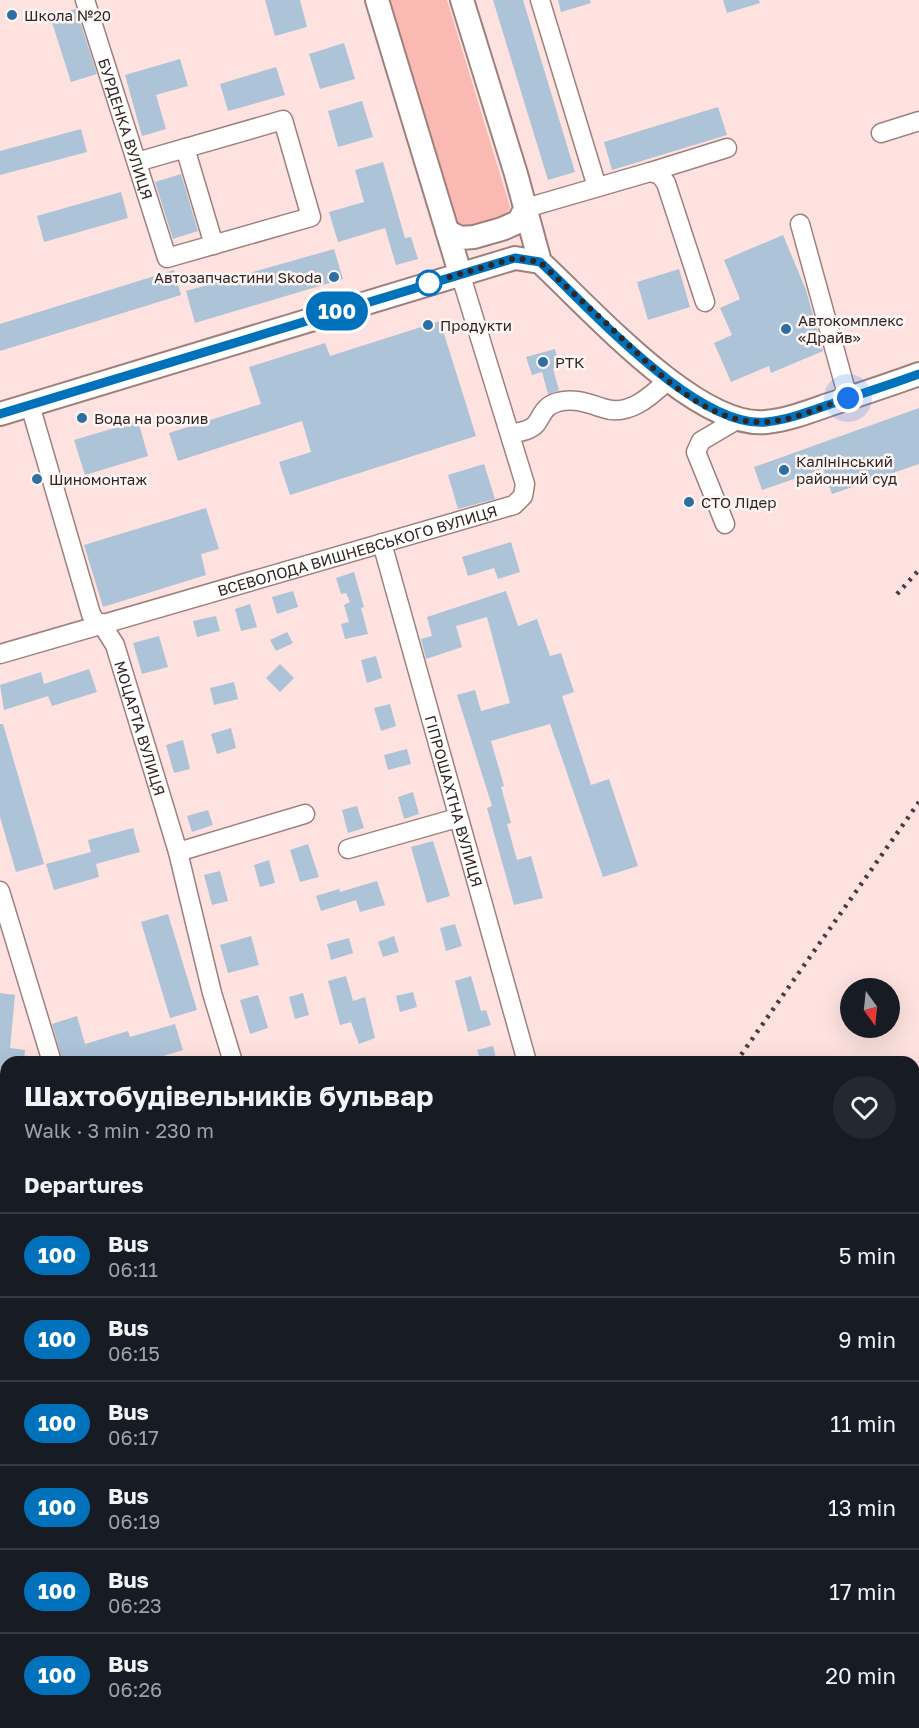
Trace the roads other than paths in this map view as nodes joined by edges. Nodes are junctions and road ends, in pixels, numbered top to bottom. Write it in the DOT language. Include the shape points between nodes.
graph roads {
  1 [pos="85,0"];
  2 [pos="377,0"];
  3 [pos="462,0"];
  4 [pos="540,0"];
  5 [pos="919,121"];
  6 [pos="881,133"];
  7 [pos="185,148"];
  8 [pos="727,148"];
  9 [pos="137,162"];
  10 [pos="650,172"];
  11 [pos="597,187"];
  12 [pos="526,208"];
  13 [pos="800,224"];
  14 [pos="447,231"];
  15 [pos="214,245"];
  16 [pos="540,262"];
  17 [pos="460,273"];
  18 [pos="705,302"];
  19 [pos="919,374"];
  20 [pos="667,381"];
  21 [pos="848,398"];
  22 [pos="30,405"];
  23 [pos="0,414"];
  24 [pos="735,421"];
  25 [pos="510,434"];
  26 [pos="725,524"];
  27 [pos="382,543"];
  28 [pos="101,623"];
  29 [pos="0,654"];
  30 [pos="305,814"];
  31 [pos="457,818"];
  32 [pos="348,849"];
  33 [pos="178,852"];
  34 [pos="0,891"];
  35 [pos="8,950"];
  36 [pos="50,1056"];
  37 [pos="231,1056"];
  38 [pos="525,1056"];
  1 -- 9 [label="street, БУРДЕНКА ВУЛИЦЯ"];
  2 -- 14 [label="main road"];
  3 -- 12 [label="main road"];
  4 -- 11 [label="street"];
  5 -- 6 [label="street"];
  7 -- 9 [label="street"];
  7 -- 15 [label="street"];
  7 -- 15 [label="street" via="283,120 311,217"];
  8 -- 10 [label="street"];
  9 -- 15 [label="street, БУРДЕНКА ВУЛИЦЯ" via="167,258"];
  10 -- 11 [label="street"];
  10 -- 18 [label="street" via="660,175 666,183"];
  11 -- 12 [label="street"];
  12 -- 14 [label="main road" via="518,222 502,229 460,238"];
  12 -- 16 [label="main road"];
  13 -- 21 [label="street"];
  14 -- 17 [label="main road"];
  16 -- 17 [label="main road" via="515,258"];
  16 -- 20 [label="main road"];
  17 -- 22 [label="main road"];
  17 -- 25 [label="street, ВСЕВОЛОДА ВИШНЕВСЬКОГО ВУЛИЦЯ"];
  19 -- 21 [label="main road"];
  20 -- 24 [label="main road"];
  20 -- 25 [label="street" via="636,407 606,410 584,401 557,403 545,408 536,424 527,430"];
  21 -- 24 [label="main road" via="766,423"];
  22 -- 23 [label="main road"];
  22 -- 28 [label="street, МОЦАРТА ВУЛИЦЯ" via="91,614"];
  24 -- 26 [label="street" via="702,441 696,452"];
  25 -- 27 [label="street, ВСЕВОЛОДА ВИШНЕВСЬКОГО ВУЛИЦЯ" via="525,484 523,496 514,505"];
  27 -- 28 [label="street, ВСЕВОЛОДА ВИШНЕВСЬКОГО ВУЛИЦЯ"];
  27 -- 31 [label="street, ГІПРОШАХТНА ВУЛИЦЯ"];
  28 -- 29 [label="street, ВСЕВОЛОДА ВИШНЕВСЬКОГО ВУЛИЦЯ"];
  28 -- 33 [label="street, МОЦАРТА ВУЛИЦЯ" via="115,645"];
  30 -- 33 [label="street"];
  31 -- 32 [label="street"];
  31 -- 38 [label="street, ГІПРОШАХТНА ВУЛИЦЯ"];
  33 -- 37 [label="street, МОЦАРТА ВУЛИЦЯ"];
  34 -- 35 [label="street"];
  35 -- 36 [label="street"];
}
